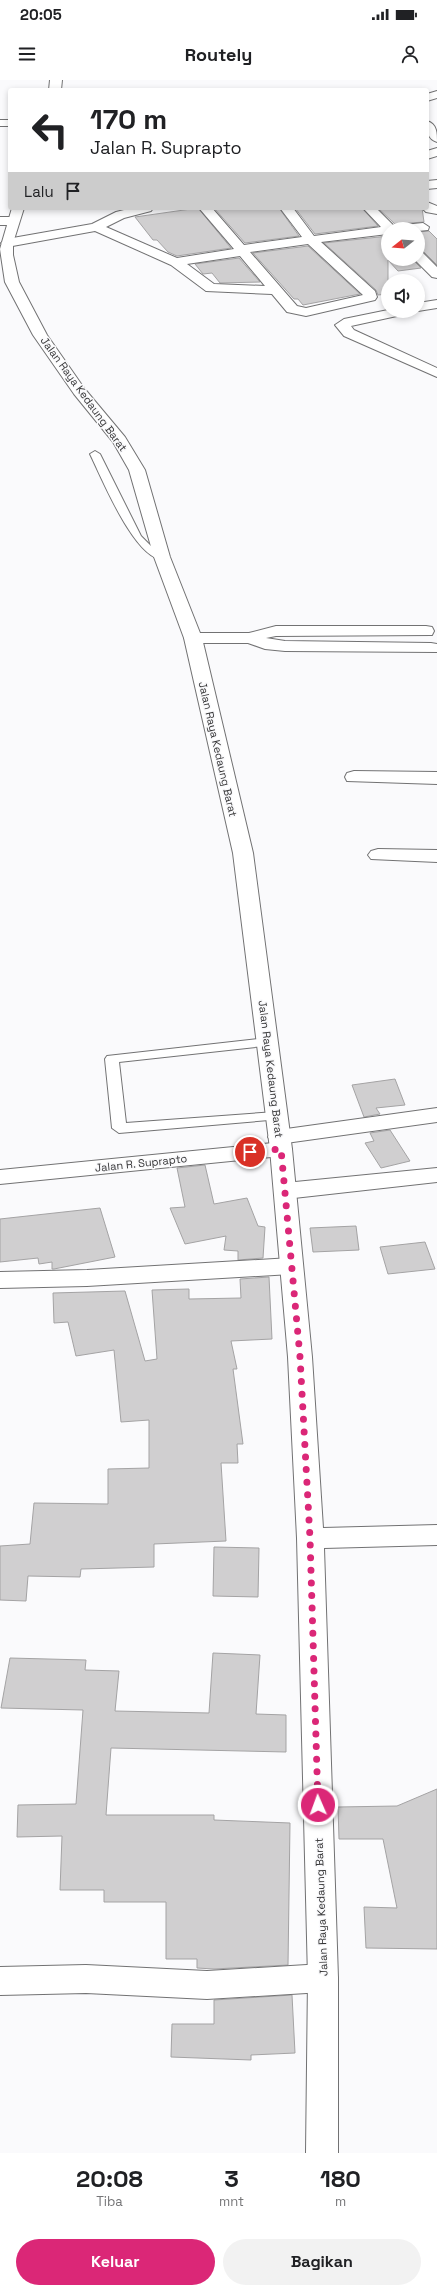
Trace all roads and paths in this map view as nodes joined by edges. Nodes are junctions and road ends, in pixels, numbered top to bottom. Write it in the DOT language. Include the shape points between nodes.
graph roads {
  1 [pos="429,128"];
  2 [pos="437,138"];
  3 [pos="139,210"];
  4 [pos="207,210"];
  5 [pos="288,210"];
  6 [pos="371,210"];
  7 [pos="120,215"];
  8 [pos="382,222"];
  9 [pos="96,227"];
  10 [pos="381,230"];
  11 [pos="7,233"];
  12 [pos="310,239"];
  13 [pos="145,247"];
  14 [pos="241,251"];
  15 [pos="176,262"];
  16 [pos="425,263"];
  17 [pos="437,274"];
  18 [pos="274,290"];
  19 [pos="381,315"];
  20 [pos="437,373"];
  21 [pos="95,454"];
  22 [pos="162,557"];
  23 [pos="432,628"];
  24 [pos="193,638"];
  25 [pos="250,638"];
  26 [pos="434,650"];
  27 [pos="354,777"];
  28 [pos="437,778"];
  29 [pos="378,855"];
  30 [pos="437,856"];
  31 [pos="268,1042"];
  32 [pos="437,1115"];
  33 [pos="279,1134"];
  34 [pos="437,1175"];
  35 [pos="0,1177"];
  36 [pos="285,1191"];
  37 [pos="290,1266"];
  38 [pos="0,1280"];
  39 [pos="437,1535"];
  40 [pos="310,1538"];
  41 [pos="323,1978"];
  42 [pos="0,1981"];
  43 [pos="322,2153"];
  1 -- 2 [label="street"];
  3 -- 7 [label="street"];
  4 -- 14 [label="street"];
  5 -- 12 [label="street"];
  6 -- 8 [label="street"];
  7 -- 9 [label="street"];
  7 -- 13 [label="street"];
  9 -- 11 [label="street" via="56,234"];
  9 -- 13 [label="street"];
  10 -- 12 [label="street"];
  11 -- 22 [label="street, Jalan Raya Kedaung Barat" via="12,282 40,335 79,391 120,440 137,470"];
  12 -- 14 [label="street"];
  12 -- 18 [label="street" via="370,294 370,297 299,311 292,309"];
  13 -- 15 [label="street"];
  14 -- 15 [label="street"];
  14 -- 18 [label="street"];
  15 -- 18 [label="street" via="212,288"];
  16 -- 17 [label="street"];
  19 -- 20 [label="street" via="342,325 349,333"];
  21 -- 22 [label="lane" via="137,537 149,550"];
  22 -- 24 [label="street, Jalan Raya Kedaung Barat"];
  23 -- 25 [label="street" via="276,631 264,632"];
  23 -- 26 [label="street" via="424,636 425,642"];
  24 -- 25 [label="street"];
  24 -- 31 [label="street, Jalan Raya Kedaung Barat" via="242,853"];
  25 -- 26 [label="street" via="265,644 285,646"];
  27 -- 28 [label="street"];
  29 -- 30 [label="street"];
  31 -- 33 [label="street, Jalan Raya Kedaung Barat"];
  31 -- 33 [label="lane" via="112,1059 119,1128"];
  32 -- 33 [label="street, Jalan R. Suprapto"];
  33 -- 35 [label="street, Jalan R. Suprapto"];
  33 -- 36 [label="street, Jalan Raya Kedaung Barat"];
  34 -- 36 [label="street"];
  36 -- 37 [label="street, Jalan Raya Kedaung Barat"];
  37 -- 38 [label="street" via="88,1278"];
  37 -- 40 [label="street, Jalan Raya Kedaung Barat" via="300,1357"];
  39 -- 40 [label="street"];
  40 -- 41 [label="street, Jalan Raya Kedaung Barat"];
  41 -- 42 [label="street" via="206,1985 86,1979"];
  41 -- 43 [label="street, Jalan Raya Kedaung Barat"];
}
